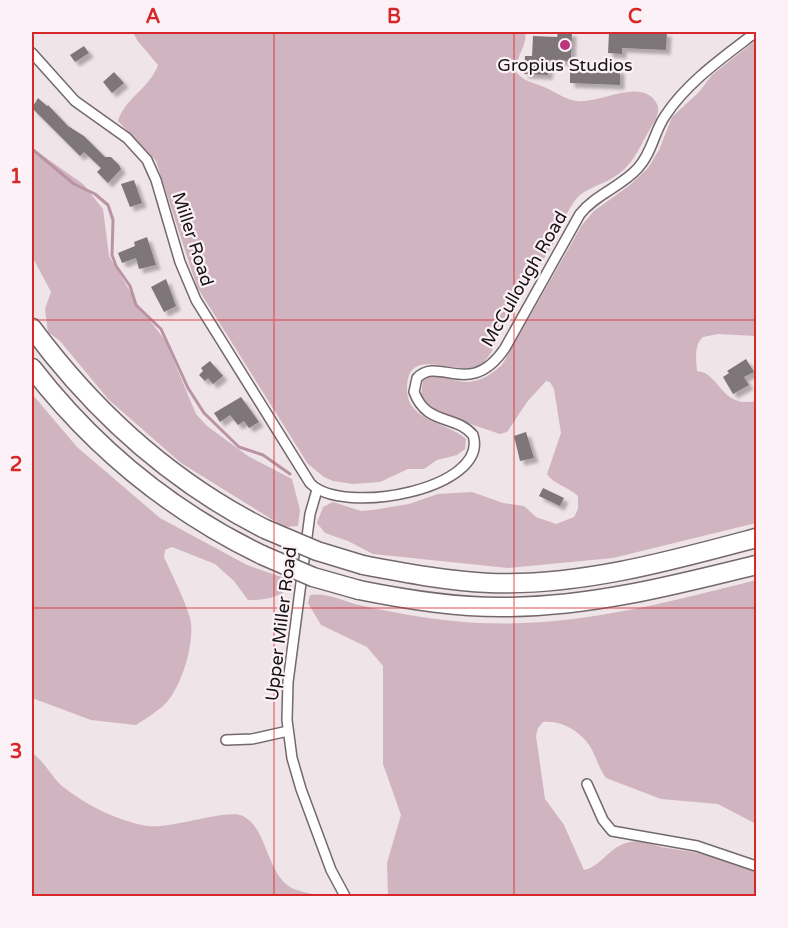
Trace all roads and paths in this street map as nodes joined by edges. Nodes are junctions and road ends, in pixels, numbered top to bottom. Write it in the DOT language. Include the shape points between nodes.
graph roads {
  1 [pos="756,32"];
  2 [pos="32,53"];
  3 [pos="32,328"];
  4 [pos="32,368"];
  5 [pos="317,490"];
  6 [pos="756,538"];
  7 [pos="756,565"];
  8 [pos="288,731"];
  9 [pos="226,740"];
  10 [pos="587,784"];
  11 [pos="756,866"];
  12 [pos="345,897"];
  1 -- 5 [label="street, McCullough Road" via="709,70 669,110 637,169 580,214 492,366 470,376 429,371 417,378 414,392 424,408 472,435 474,447 467,461 440,481 394,497 343,497"];
  2 -- 5 [label="street, Miller Road" via="75,101 127,138 147,160 196,300"];
  3 -- 6 [label="highway, bridge" via="88,398 134,443 184,482 265,529 317,551 363,564 450,580 491,583 611,572"];
  4 -- 7 [label="highway, bridge" via="83,428 130,472 181,510 262,555 313,577 360,590 460,606 548,606 627,595"];
  5 -- 8 [label="street, Upper Miller Road" via="310,514 288,682"];
  8 -- 9 [label="street"];
  8 -- 12 [label="street, Upper Miller Road" via="302,789 331,870"];
  10 -- 11 [label="street" via="612,831 697,846"];
}
